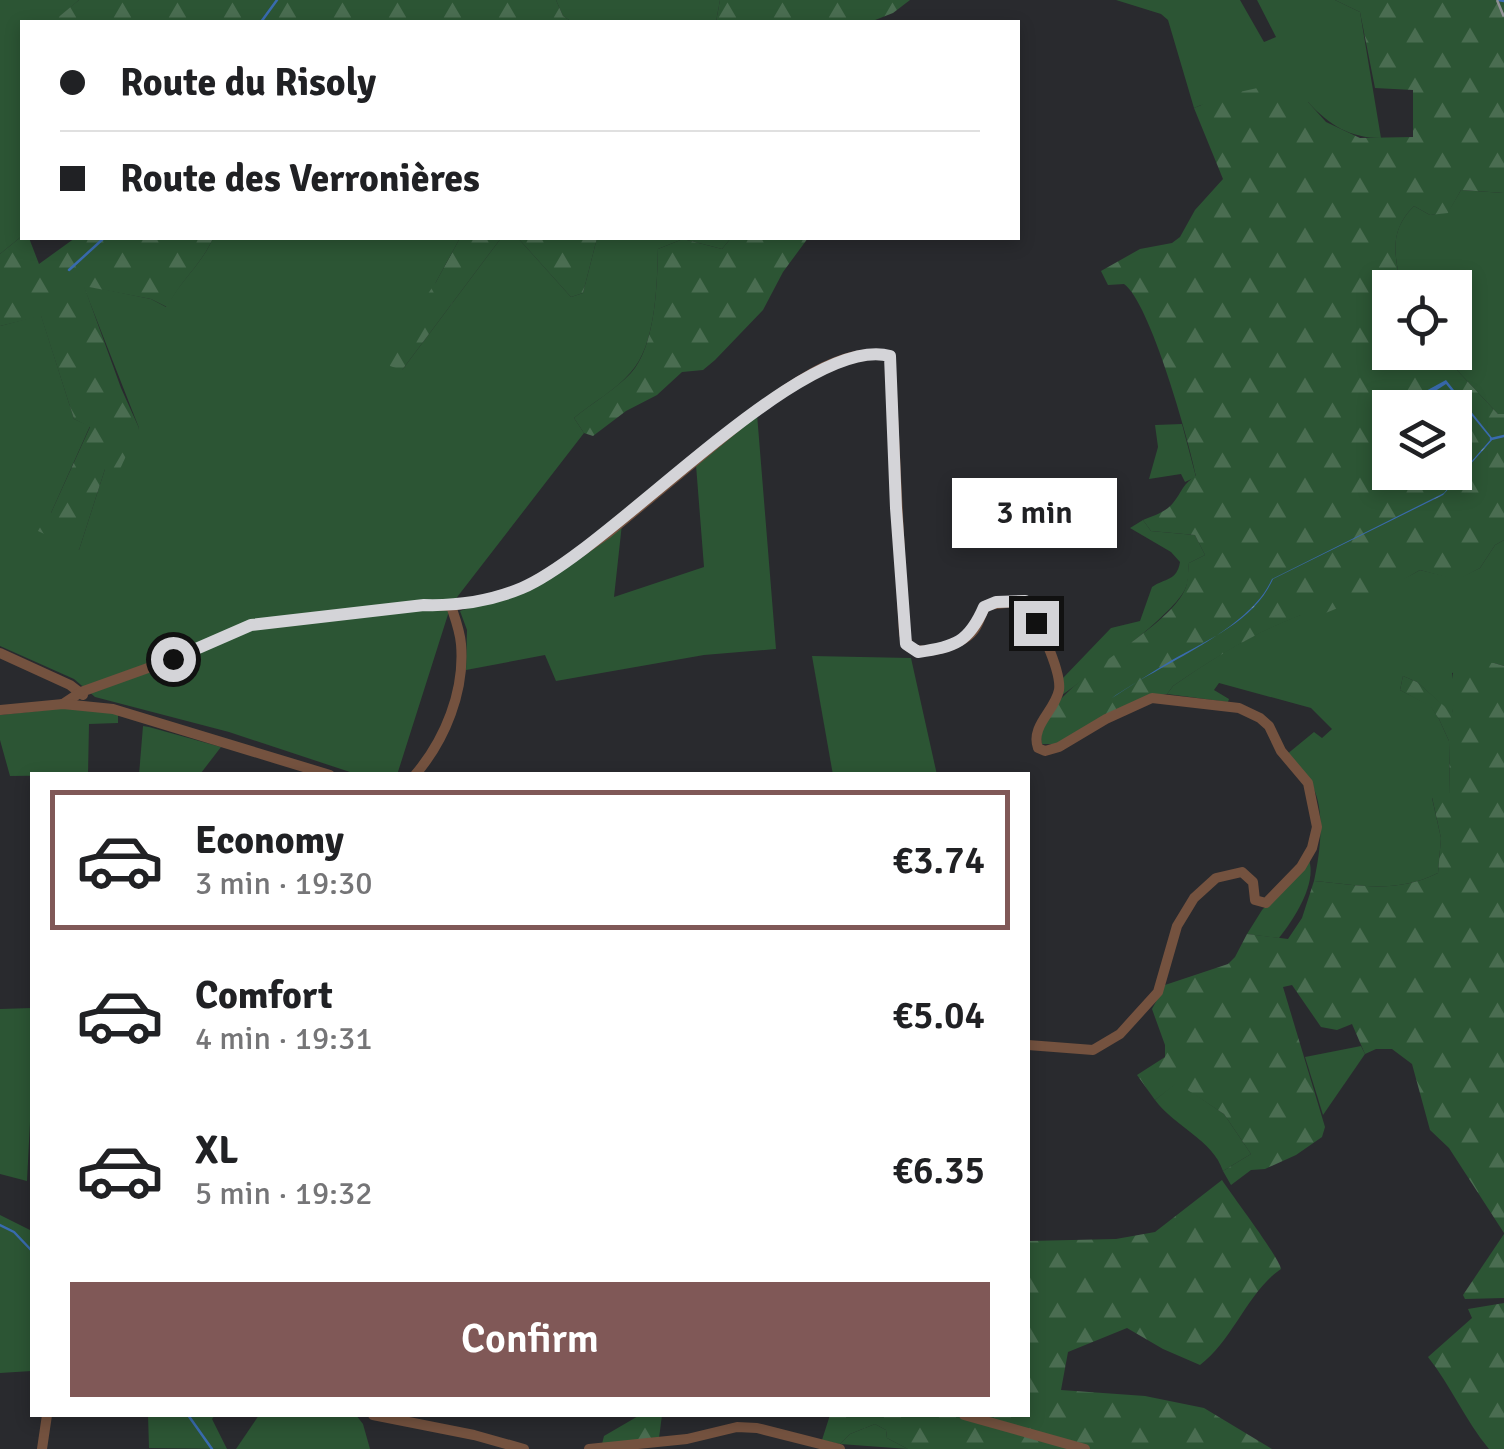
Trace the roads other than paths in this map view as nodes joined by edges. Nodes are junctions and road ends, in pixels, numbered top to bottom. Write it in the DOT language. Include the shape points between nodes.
graph roads {
  1 [pos="451,606"];
  2 [pos="0,653"];
  3 [pos="81,692"];
  4 [pos="63,704"];
  5 [pos="90,705"];
  6 [pos="0,710"];
  7 [pos="320,772"];
  8 [pos="417,772"];
  9 [pos="1030,1046"];
  10 [pos="47,1417"];
  11 [pos="383,1417"];
  12 [pos="971,1417"];
  13 [pos="42,1449"];
  14 [pos="524,1449"];
  15 [pos="589,1449"];
  16 [pos="840,1449"];
  17 [pos="1085,1449"];
  1 -- 3 [label="street" via="251,625"];
  1 -- 8 [label="street" via="462,641 452,709 444,735"];
  1 -- 9 [label="street" via="520,589 577,556 752,413 811,376 861,355 890,356 909,648 918,652 959,642 977,627 987,605 1025,601 1059,685 1036,736 1038,748 1056,748 1146,699 1239,708 1269,726 1308,783 1314,804 1312,848 1292,879 1262,904 1242,872 1208,883 1177,926 1158,992 1120,1034 1092,1050"];
  2 -- 3 [label="street"];
  3 -- 4 [label="street"];
  3 -- 5 [label="street"];
  4 -- 5 [label="street"];
  4 -- 6 [label="street"];
  5 -- 7 [label="street"];
  10 -- 13 [label="street"];
  11 -- 14 [label="street"];
  12 -- 17 [label="street"];
  15 -- 16 [label="street" via="738,1427"];
}
